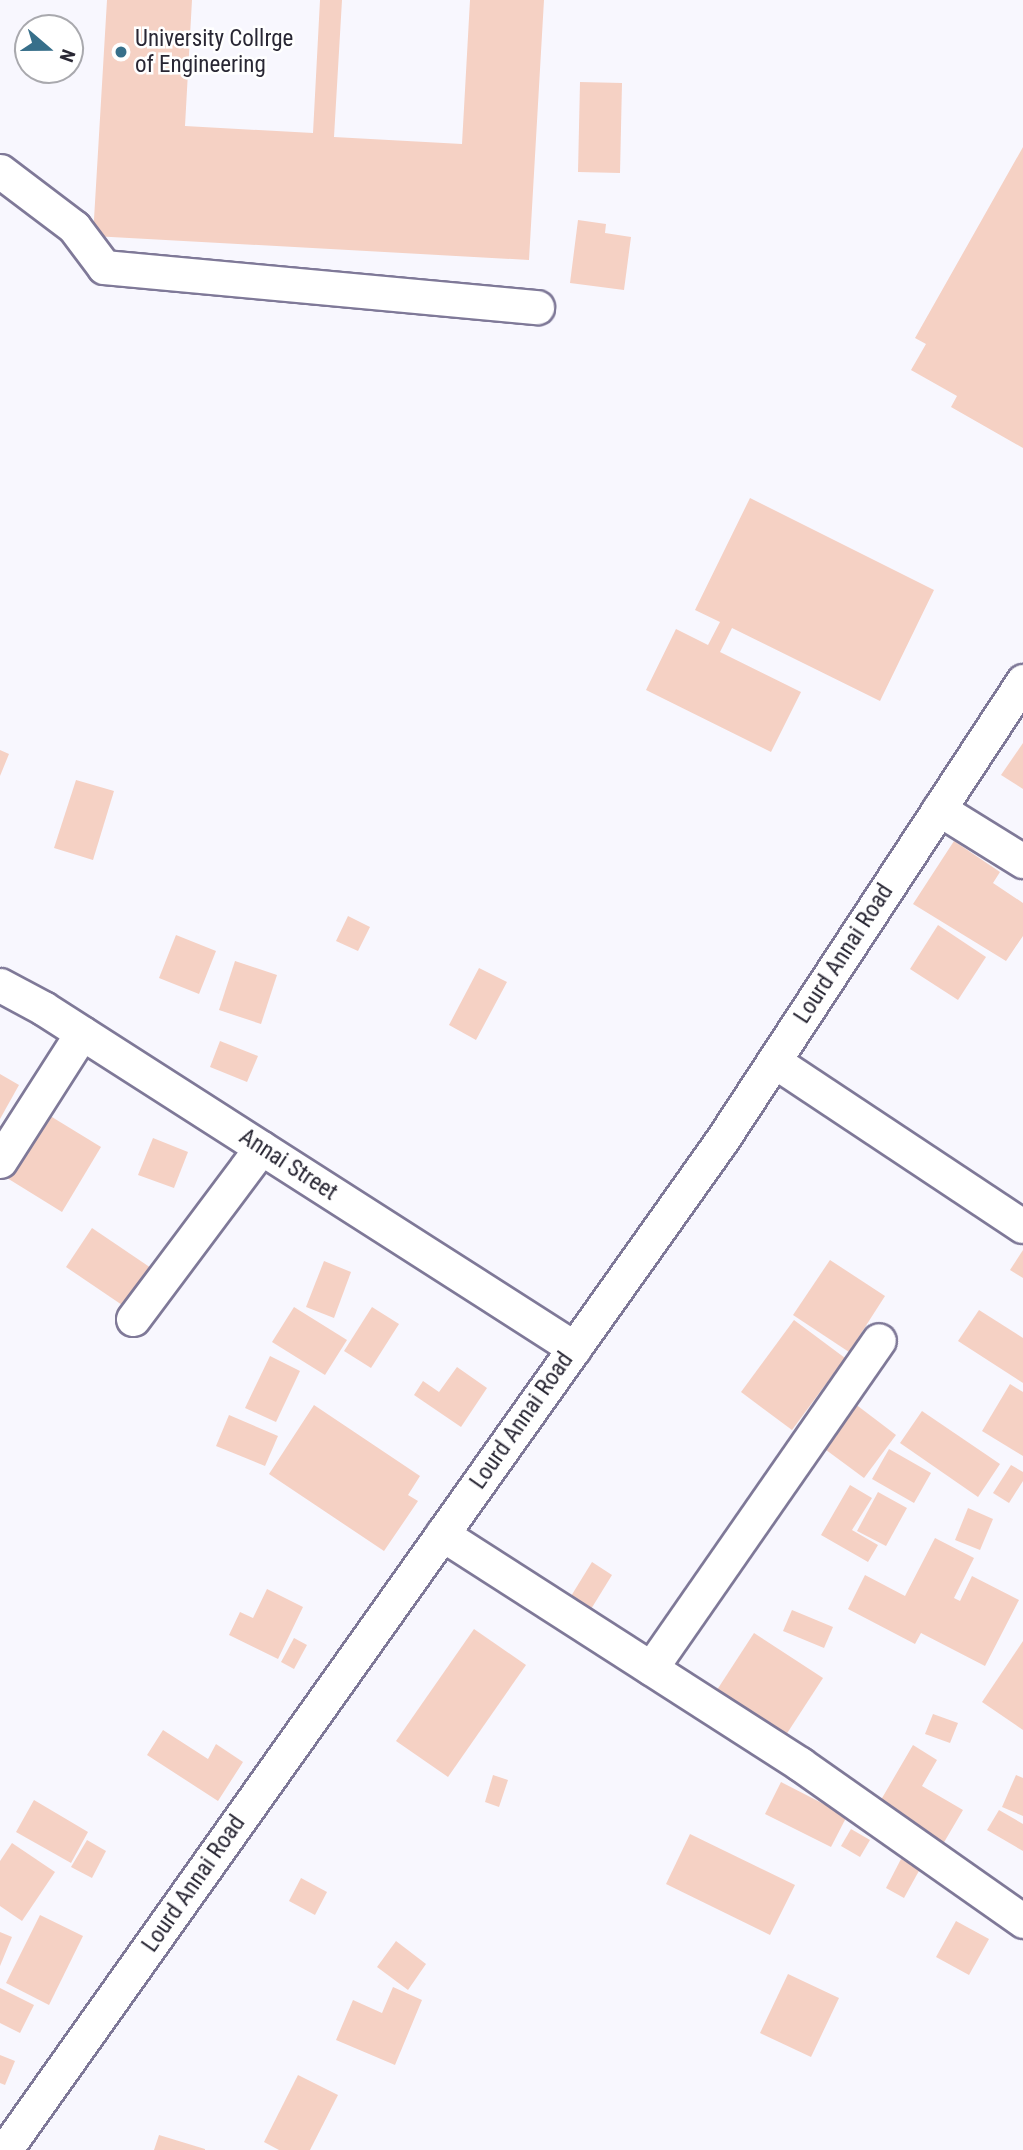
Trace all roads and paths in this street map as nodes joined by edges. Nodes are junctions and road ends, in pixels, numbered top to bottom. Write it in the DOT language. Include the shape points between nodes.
graph roads {
  1 [pos="0,171"];
  2 [pos="537,307"];
  3 [pos="1023,681"];
  4 [pos="939,809"];
  5 [pos="1023,860"];
  6 [pos="0,985"];
  7 [pos="82,1033"];
  8 [pos="774,1061"];
  9 [pos="261,1147"];
  10 [pos="0,1161"];
  11 [pos="1022,1226"];
  12 [pos="133,1319"];
  13 [pos="879,1340"];
  14 [pos="574,1348"];
  15 [pos="442,1534"];
  16 [pos="651,1668"];
  17 [pos="1023,1921"];
  18 [pos="5,2150"];
  1 -- 2 [label="street" via="74,227 104,267"];
  3 -- 4 [label="street, Lourd Annai Road"];
  4 -- 5 [label="street"];
  4 -- 8 [label="street, Lourd Annai Road"];
  6 -- 7 [label="street, Annai Street"];
  7 -- 9 [label="street, Annai Street"];
  7 -- 10 [label="street"];
  8 -- 11 [label="street"];
  8 -- 14 [label="street, Lourd Annai Road"];
  9 -- 12 [label="street"];
  9 -- 14 [label="street, Annai Street"];
  13 -- 16 [label="street"];
  14 -- 15 [label="street, Lourd Annai Road"];
  15 -- 16 [label="street"];
  15 -- 18 [label="street, Lourd Annai Road"];
  16 -- 17 [label="street" via="800,1764"];
}
